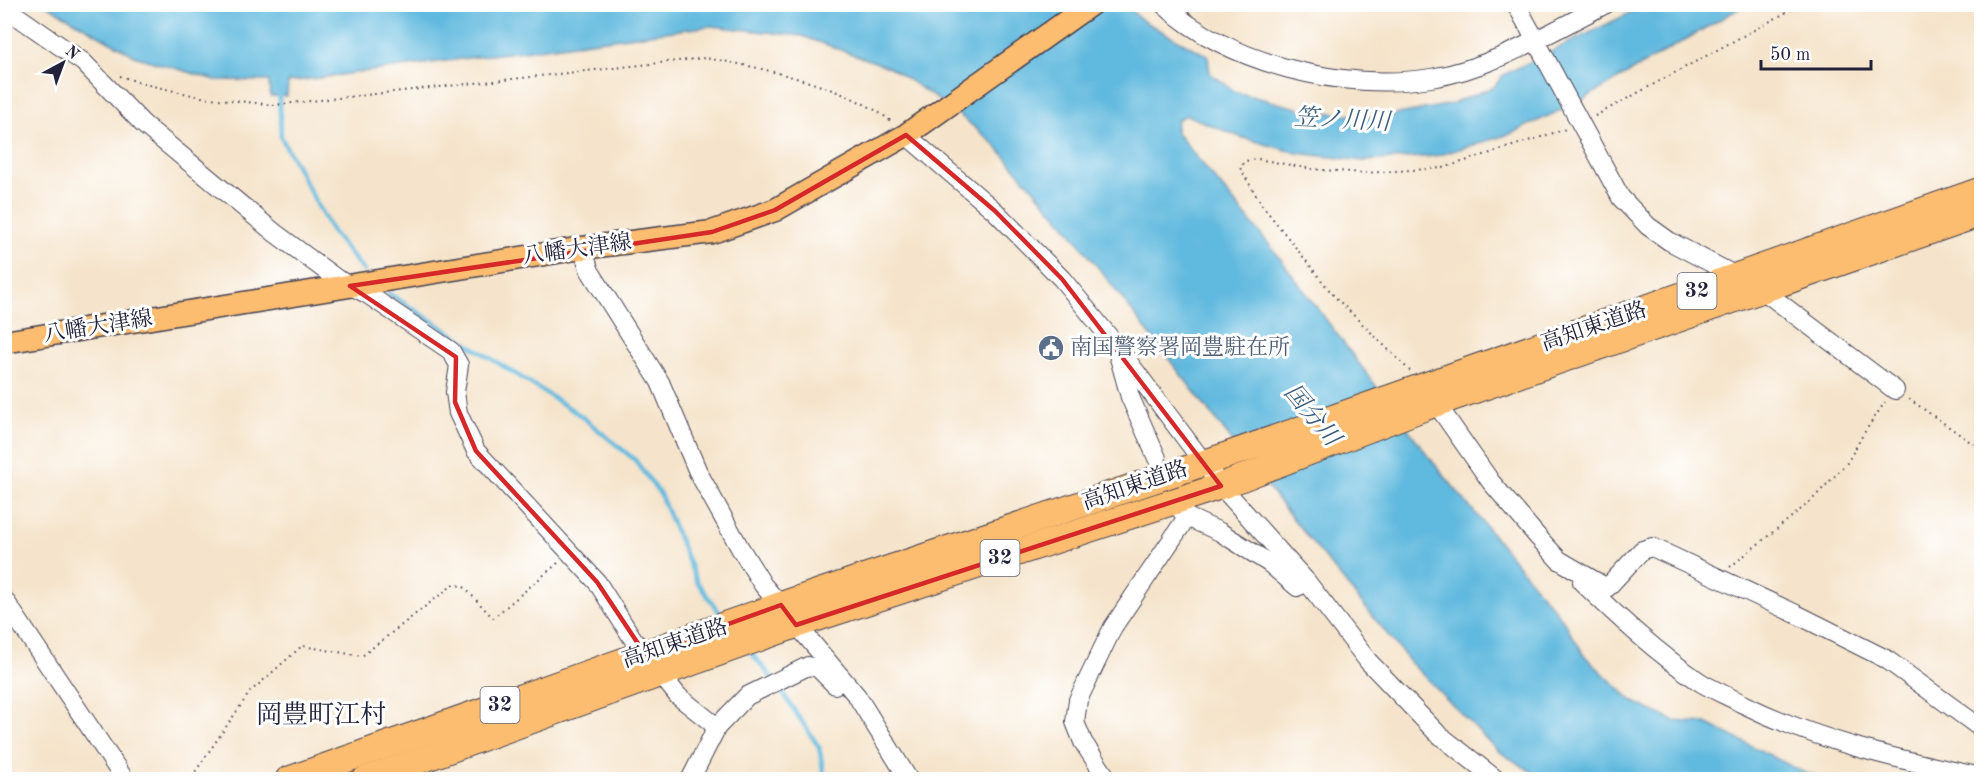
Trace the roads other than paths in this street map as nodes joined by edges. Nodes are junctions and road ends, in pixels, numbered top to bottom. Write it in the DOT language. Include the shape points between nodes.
graph roads {
  1 [pos="1091,4"];
  2 [pos="1163,4"];
  3 [pos="1515,4"];
  4 [pos="1606,4"];
  5 [pos="4,7"];
  6 [pos="1535,44"];
  7 [pos="910,132"];
  8 [pos="1982,190"];
  9 [pos="1982,213"];
  10 [pos="582,248"];
  11 [pos="1739,276"];
  12 [pos="350,286"];
  13 [pos="1761,290"];
  14 [pos="4,342"];
  15 [pos="1115,344"];
  16 [pos="1895,390"];
  17 [pos="1424,397"];
  18 [pos="1156,458"];
  19 [pos="1211,460"];
  20 [pos="1229,483"];
  21 [pos="1559,560"];
  22 [pos="1307,582"];
  23 [pos="1607,588"];
  24 [pos="4,599"];
  25 [pos="788,615"];
  26 [pos="1642,640"];
  27 [pos="716,641"];
  28 [pos="645,654"];
  29 [pos="660,674"];
  30 [pos="857,696"];
  31 [pos="717,727"];
  32 [pos="1982,729"];
  33 [pos="1982,777"];
  34 [pos="125,780"];
  35 [pos="288,780"];
  36 [pos="365,780"];
  37 [pos="690,780"];
  38 [pos="909,780"];
  39 [pos="1108,780"];
  40 [pos="1497,780"];
  1 -- 7 [label="main road, 八幡大津線"];
  2 -- 6 [label="street" via="1182,23 1221,44 1268,63 1324,77 1388,81 1431,78"];
  3 -- 6 [label="street"];
  4 -- 6 [label="street"];
  5 -- 12 [label="street" via="83,62 143,124 275,233"];
  6 -- 11 [label="street" via="1621,198 1669,241"];
  7 -- 10 [label="main road, 八幡大津線" via="775,210 712,232"];
  7 -- 15 [label="street" via="1062,279"];
  8 -- 11 [label="highway, 高知東道路 / 32"];
  9 -- 13 [label="highway, 高知東道路 / 32"];
  10 -- 12 [label="main road, 八幡大津線"];
  10 -- 25 [label="street" via="590,271 660,382 698,472 763,585"];
  11 -- 13 [label="street"];
  11 -- 17 [label="highway, 高知東道路 / 32"];
  12 -- 14 [label="main road, 八幡大津線"];
  12 -- 28 [label="street" via="377,300 456,357 456,402 472,444 490,469 597,582"];
  13 -- 16 [label="street"];
  13 -- 17 [label="highway, 高知東道路 / 32"];
  15 -- 18 [label="street" via="1130,398"];
  15 -- 19 [label="street"];
  17 -- 19 [label="highway, 高知東道路 / 32"];
  17 -- 20 [label="highway, 高知東道路 / 32"];
  17 -- 21 [label="street"];
  19 -- 20 [label="street"];
  19 -- 25 [label="highway, 高知東道路 / 32"];
  20 -- 22 [label="street"];
  20 -- 25 [label="highway, 高知東道路 / 32"];
  21 -- 23 [label="street"];
  21 -- 26 [label="street"];
  22 -- 39 [label="street" via="1297,587 1269,563 1184,513 1113,627 1078,700 1075,722"];
  22 -- 40 [label="street" via="1368,661 1437,733"];
  23 -- 26 [label="street"];
  23 -- 32 [label="street" via="1642,550 1652,547 1886,659"];
  24 -- 34 [label="street"];
  25 -- 27 [label="highway, 高知東道路 / 32"];
  25 -- 30 [label="street"];
  26 -- 33 [label="street" via="1702,683 1771,717 1892,758"];
  27 -- 28 [label="highway, 高知東道路 / 32"];
  27 -- 29 [label="highway, 高知東道路 / 32"];
  28 -- 29 [label="street"];
  28 -- 35 [label="highway, 高知東道路 / 32"];
  29 -- 31 [label="street" via="678,696"];
  29 -- 36 [label="highway, 高知東道路 / 32"];
  30 -- 31 [label="street" via="842,692 818,668 808,666 747,696"];
  30 -- 38 [label="street"];
  31 -- 37 [label="street"];
}
